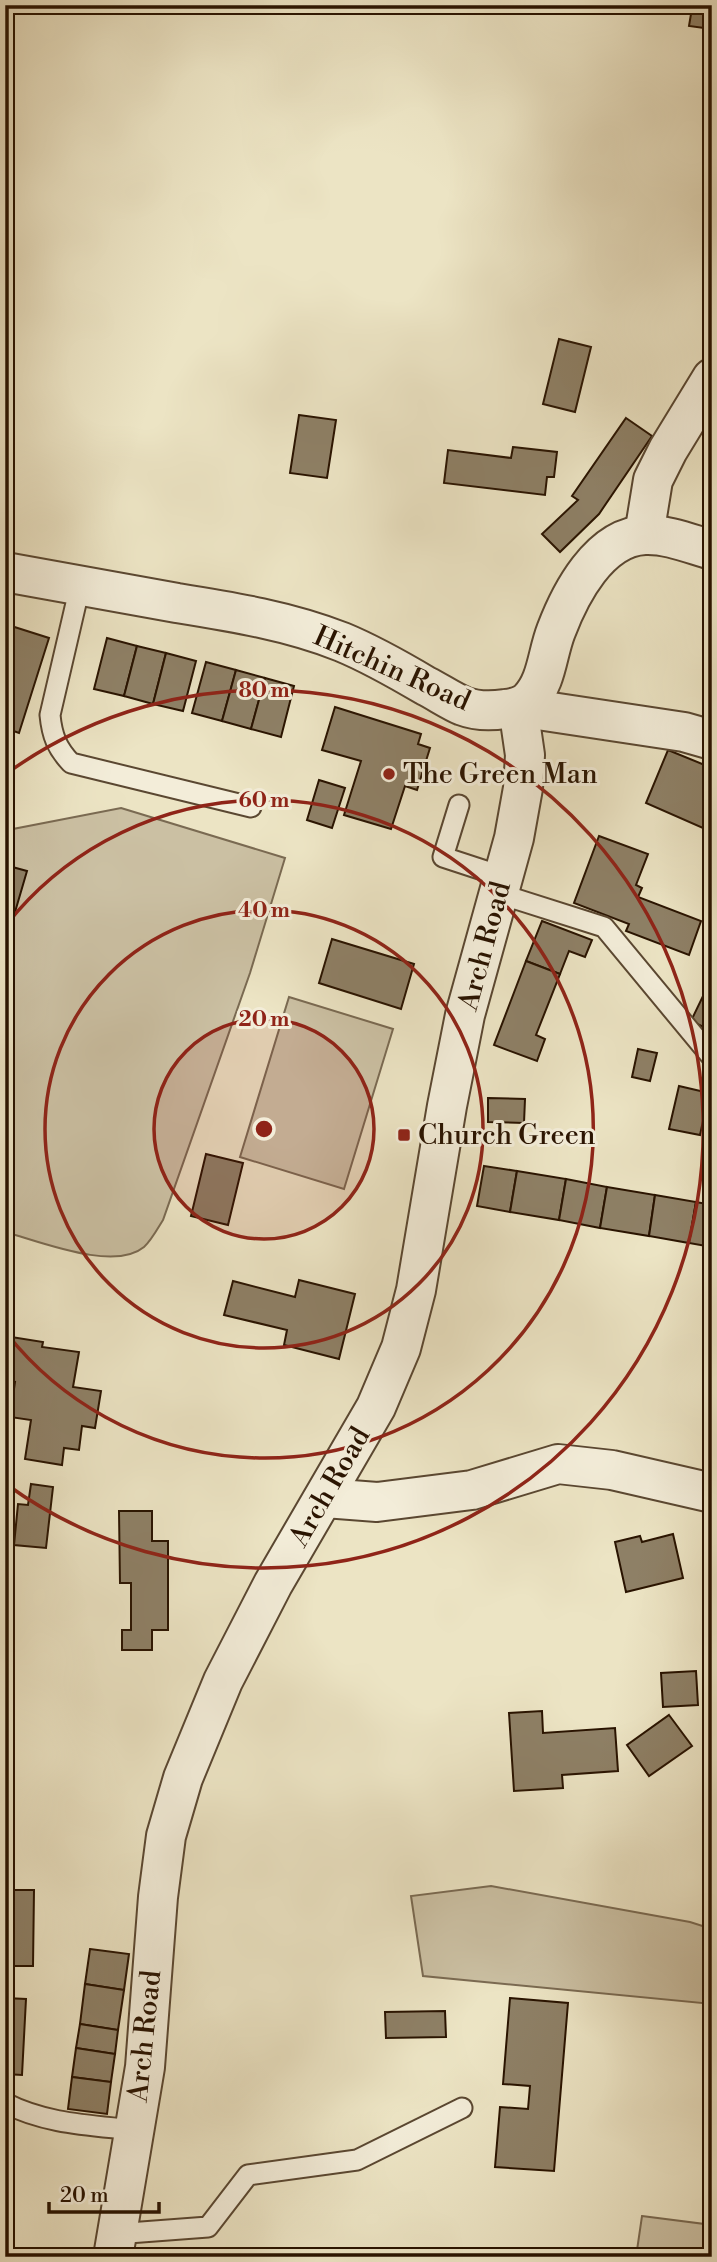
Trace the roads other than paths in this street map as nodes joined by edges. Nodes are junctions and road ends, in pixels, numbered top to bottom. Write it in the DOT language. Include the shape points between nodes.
graph roads {
  1 [pos="712,378"];
  2 [pos="644,535"];
  3 [pos="712,550"];
  4 [pos="5,572"];
  5 [pos="80,586"];
  6 [pos="518,707"];
  7 [pos="712,740"];
  8 [pos="459,805"];
  9 [pos="251,807"];
  10 [pos="502,885"];
  11 [pos="710,1055"];
  12 [pos="712,1493"];
  13 [pos="325,1499"];
  14 [pos="5,2103"];
  15 [pos="462,2108"];
  16 [pos="134,2130"];
  17 [pos="114,2245"];
  1 -- 2 [label="street" via="653,480"];
  2 -- 3 [label="street"];
  2 -- 6 [label="street" via="606,552 593,565 555,632 545,674 528,701"];
  4 -- 5 [label="street, Hitchin Road"];
  5 -- 6 [label="street, Hitchin Road" via="296,626 342,642 463,706 495,711"];
  5 -- 9 [label="lane" via="50,715 51,734 60,751 71,763"];
  6 -- 7 [label="street, Hitchin Road"];
  6 -- 10 [label="street, Arch Road" via="525,755 523,788"];
  8 -- 10 [label="lane" via="443,857"];
  10 -- 11 [label="lane" via="604,927"];
  10 -- 13 [label="street, Arch Road" via="465,1015 416,1290 401,1348 376,1407"];
  12 -- 13 [label="street" via="612,1470 558,1464 472,1490 377,1502"];
  13 -- 16 [label="street, Arch Road" via="273,1584 223,1681 183,1778 158,1898 145,2067"];
  14 -- 16 [label="lane" via="61,2123"];
  15 -- 17 [label="lane" via="357,2160 248,2175 208,2227"];
  16 -- 17 [label="street, Arch Road"];
}
